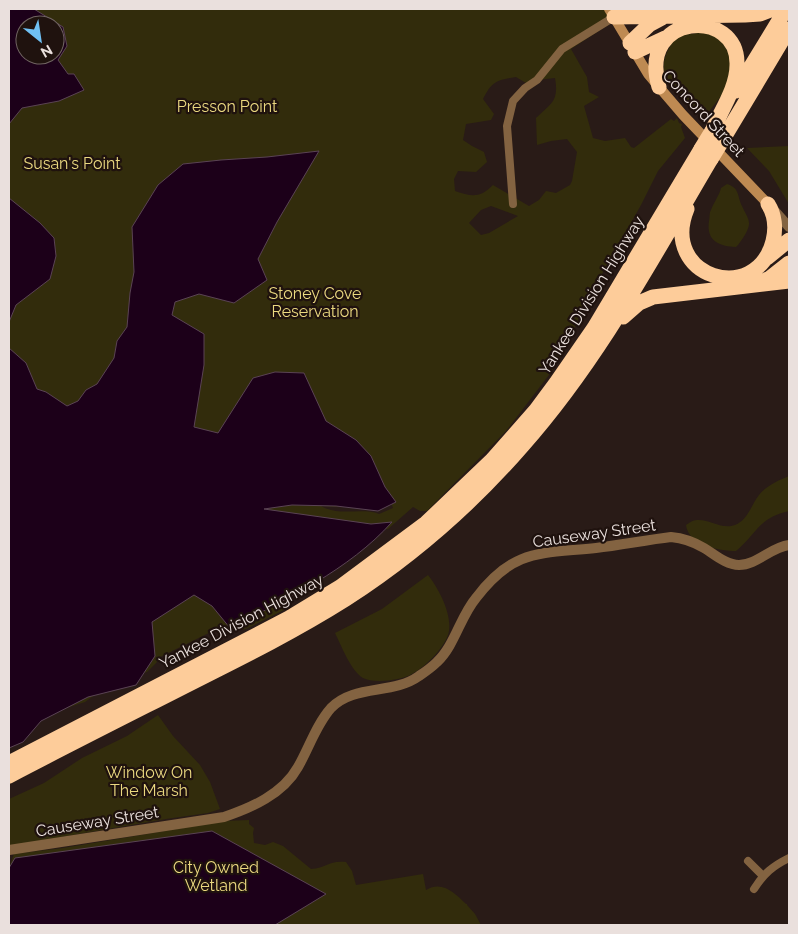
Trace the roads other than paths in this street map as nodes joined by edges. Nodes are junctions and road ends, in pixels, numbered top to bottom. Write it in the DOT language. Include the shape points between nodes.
graph roads {
  1 [pos="773,9"];
  2 [pos="786,9"];
  3 [pos="613,14"];
  4 [pos="669,17"];
  5 [pos="789,29"];
  6 [pos="668,37"];
  7 [pos="632,47"];
  8 [pos="658,87"];
  9 [pos="716,134"];
  10 [pos="706,154"];
  11 [pos="513,204"];
  12 [pos="768,204"];
  13 [pos="789,226"];
  14 [pos="789,240"];
  15 [pos="765,259"];
  16 [pos="789,263"];
  17 [pos="789,281"];
  18 [pos="758,284"];
  19 [pos="569,388"];
  20 [pos="789,545"];
  21 [pos="9,763"];
  22 [pos="9,777"];
  23 [pos="9,850"];
  24 [pos="789,858"];
  25 [pos="748,861"];
  26 [pos="762,875"];
  27 [pos="754,889"];
  1 -- 4 [label="highway" via="745,15"];
  2 -- 9 [label="highway, Yankee Division Highway"];
  3 -- 4 [label="highway"];
  3 -- 7 [label="main road, Concord Street"];
  3 -- 11 [label="street" via="562,49 537,80 517,95 507,126"];
  4 -- 7 [label="highway" via="648,25"];
  5 -- 9 [label="highway, Yankee Division Highway"];
  6 -- 7 [label="highway"];
  6 -- 8 [label="highway" via="660,47 654,66"];
  6 -- 9 [label="highway" via="686,27 707,26 723,34 735,50 735,77"];
  7 -- 8 [label="main road, Concord Street"];
  8 -- 12 [label="main road, Concord Street"];
  9 -- 10 [label="highway, Yankee Division Highway, bridge"];
  10 -- 15 [label="highway" via="684,215 681,235 685,251 702,270 724,278 745,275"];
  10 -- 19 [label="highway, Yankee Division Highway" via="615,320"];
  10 -- 21 [label="highway, Yankee Division Highway" via="556,384 492,460 426,523 354,577 289,618"];
  12 -- 13 [label="street, Concord Street"];
  12 -- 15 [label="highway" via="775,231"];
  14 -- 15 [label="highway"];
  16 -- 18 [label="highway"];
  17 -- 18 [label="highway"];
  18 -- 19 [label="highway" via="646,299 620,319"];
  19 -- 22 [label="highway, Yankee Division Highway" via="488,482 426,539 370,582 286,634"];
  20 -- 23 [label="street, Causeway Street" via="748,563 734,565 690,541 671,537 539,553 498,572 470,605 437,662 404,684 367,692 340,701 332,708 311,738 297,769 277,790 256,805 224,817"];
  24 -- 26 [label="street"];
  25 -- 26 [label="street"];
  26 -- 27 [label="street"];
}
